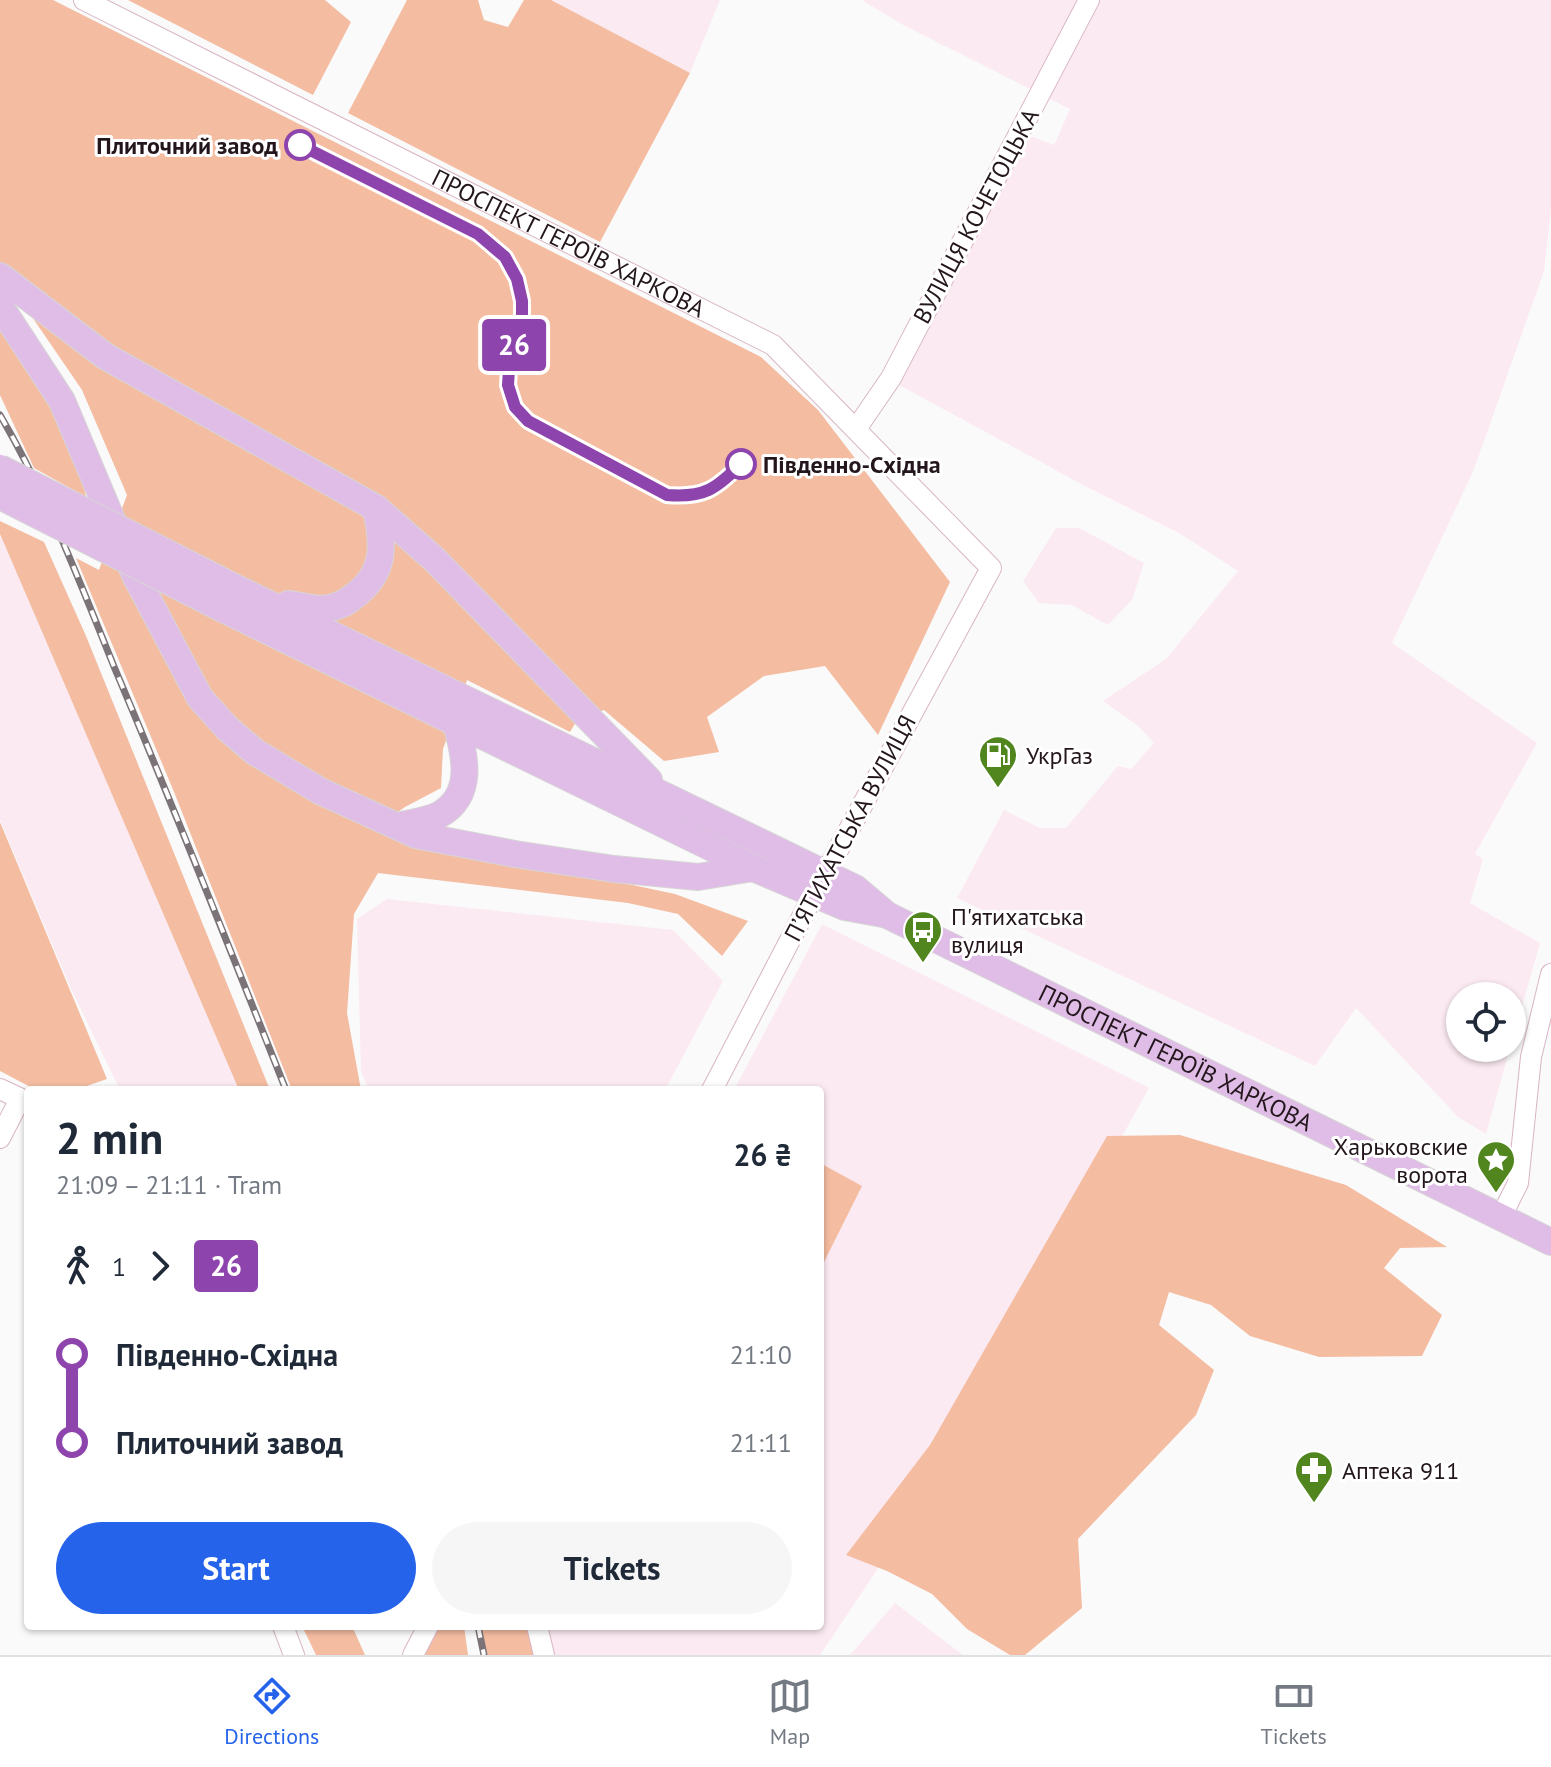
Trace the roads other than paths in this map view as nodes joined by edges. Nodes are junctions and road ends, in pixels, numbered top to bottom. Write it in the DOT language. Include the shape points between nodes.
graph roads {
  1 [pos="84,0"];
  2 [pos="1089,0"];
  3 [pos="0,276"];
  4 [pos="0,306"];
  5 [pos="856,429"];
  6 [pos="0,468"];
  7 [pos="0,496"];
  8 [pos="376,508"];
  9 [pos="991,568"];
  10 [pos="229,598"];
  11 [pos="258,599"];
  12 [pos="456,723"];
  13 [pos="660,791"];
  14 [pos="396,826"];
  15 [pos="753,868"];
  16 [pos="820,884"];
  17 [pos="1551,974"];
  18 [pos="714,1086"];
  19 [pos="0,1089"];
  20 [pos="24,1100"];
  21 [pos="0,1138"];
  22 [pos="1501,1217"];
  23 [pos="1551,1242"];
  24 [pos="285,1630"];
  25 [pos="426,1630"];
  26 [pos="538,1630"];
  27 [pos="294,1655"];
  28 [pos="413,1655"];
  29 [pos="544,1655"];
  1 -- 5 [label="street, ПРОСПЕКТ ГЕРОЇВ ХАРКОВА" via="773,345"];
  2 -- 5 [label="street, ВУЛИЦЯ КОЧЕТОЦЬКА" via="891,378"];
  3 -- 8 [label="main road" via="105,356"];
  4 -- 14 [label="main road" via="62,401 136,577 200,698 255,752 320,791"];
  5 -- 9 [label="street, ПРОСПЕКТ ГЕРОЇВ ХАРКОВА"];
  6 -- 10 [label="main road, bridge"];
  7 -- 10 [label="main road, bridge"];
  8 -- 11 [label="main road" via="380,556 369,585 336,607"];
  8 -- 13 [label="main road" via="434,559"];
  9 -- 16 [label="street, П’ЯТИХАТСЬКА ВУЛИЦЯ"];
  10 -- 11 [label="main road, ПРОСПЕКТ ГЕРОЇВ ХАРКОВА"];
  10 -- 12 [label="main road, ПРОСПЕКТ ГЕРОЇВ ХАРКОВА"];
  11 -- 13 [label="main road, ПРОСПЕКТ ГЕРОЇВ ХАРКОВА"];
  12 -- 14 [label="main road" via="466,773 458,796 438,816"];
  12 -- 15 [label="main road, ПРОСПЕКТ ГЕРОЇВ ХАРКОВА"];
  13 -- 16 [label="main road, ПРОСПЕКТ ГЕРОЇВ ХАРКОВА"];
  14 -- 15 [label="main road" via="416,835 614,869 698,877"];
  15 -- 16 [label="main road, ПРОСПЕКТ ГЕРОЇВ ХАРКОВА"];
  16 -- 18 [label="street, П’ЯТИХАТСЬКА ВУЛИЦЯ"];
  16 -- 22 [label="main road, ПРОСПЕКТ ГЕРОЇВ ХАРКОВА" via="855,888 887,915"];
  17 -- 22 [label="street" via="1531,1057 1518,1183"];
  19 -- 20 [label="street"];
  20 -- 21 [label="street"];
  22 -- 23 [label="main road, ПРОСПЕКТ ГЕРОЇВ ХАРКОВА"];
  24 -- 27 [label="street"];
  25 -- 28 [label="street"];
  26 -- 29 [label="street"];
}
